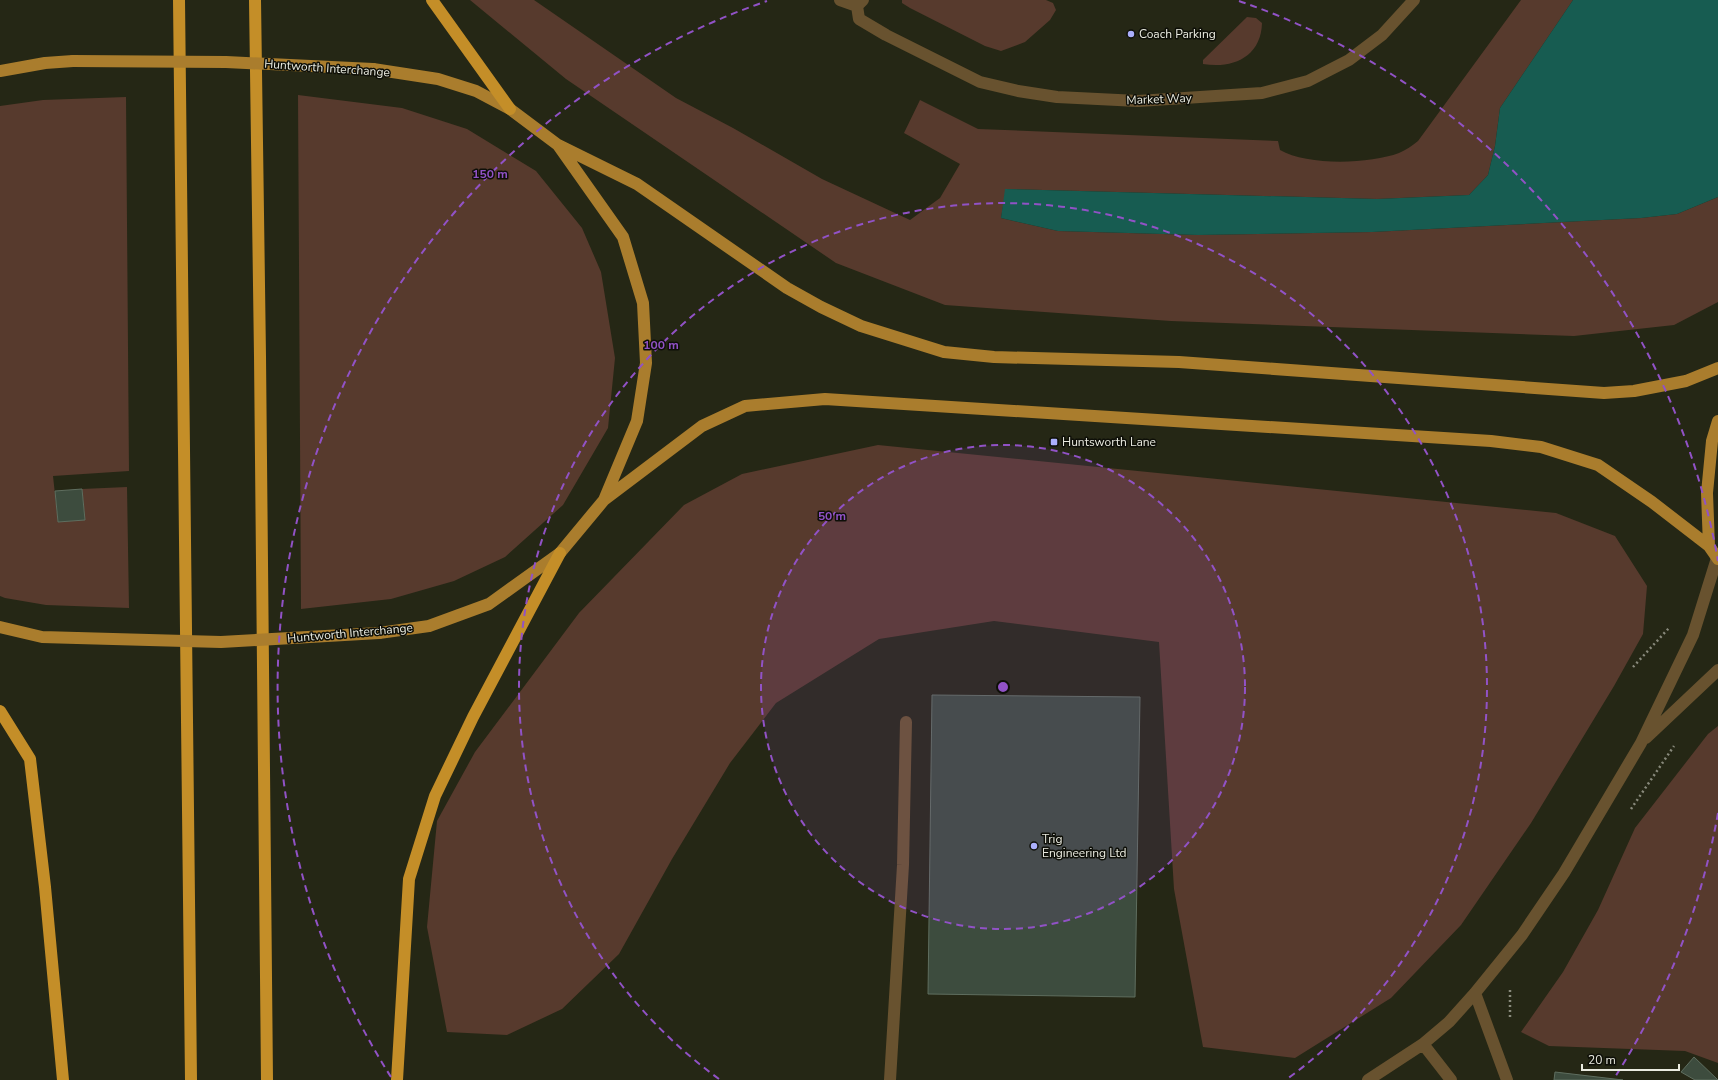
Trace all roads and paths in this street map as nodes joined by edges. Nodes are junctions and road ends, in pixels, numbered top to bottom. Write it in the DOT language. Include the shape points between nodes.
graph roads {
  1 [pos="179,0"];
  2 [pos="254,0"];
  3 [pos="432,0"];
  4 [pos="840,0"];
  5 [pos="1414,0"];
  6 [pos="860,3"];
  7 [pos="0,71"];
  8 [pos="510,109"];
  9 [pos="558,145"];
  10 [pos="1718,368"];
  11 [pos="1718,421"];
  12 [pos="604,500"];
  13 [pos="1709,546"];
  14 [pos="560,553"];
  15 [pos="1717,559"];
  16 [pos="0,626"];
  17 [pos="1669,628"];
  18 [pos="1633,667"];
  19 [pos="1718,670"];
  20 [pos="0,711"];
  21 [pos="906,722"];
  22 [pos="1641,743"];
  23 [pos="1676,743"];
  24 [pos="1628,814"];
  25 [pos="1514,984"];
  26 [pos="1475,993"];
  27 [pos="1510,1019"];
  28 [pos="1423,1044"];
  29 [pos="63,1080"];
  30 [pos="191,1080"];
  31 [pos="267,1080"];
  32 [pos="397,1080"];
  33 [pos="890,1080"];
  34 [pos="1368,1080"];
  35 [pos="1451,1080"];
  36 [pos="1507,1080"];
  1 -- 30 [label="highway"];
  2 -- 31 [label="highway"];
  3 -- 8 [label="highway"];
  4 -- 6 [label="street"];
  5 -- 6 [label="street, Market Way" via="1382,35 1349,60 1308,82 1262,93 1138,102 1057,97 1018,92 980,82 886,35 860,19"];
  7 -- 8 [label="main road, Huntworth Interchange, bridge" via="45,63 73,62 226,62 373,69 438,79 476,91"];
  8 -- 9 [label="main road, Huntworth Interchange"];
  9 -- 10 [label="main road" via="637,184 787,288 821,307 861,326 944,352 994,357 1179,362 1604,393 1634,391 1686,381"];
  9 -- 12 [label="main road, Huntworth Interchange" via="623,237 642,303 646,362 637,421"];
  11 -- 13 [label="main road" via="1712,441 1707,493"];
  12 -- 13 [label="main road" via="702,426 745,406 825,399 1491,441 1541,447 1598,465"];
  12 -- 14 [label="main road, Huntworth Interchange"];
  13 -- 15 [label="main road"];
  14 -- 16 [label="main road, Huntworth Interchange, bridge" via="489,604 429,626 379,633 221,642 42,637"];
  14 -- 32 [label="highway" via="473,717 430,811 409,879"];
  15 -- 22 [label="street" via="1693,635"];
  17 -- 18 [label="path"];
  19 -- 22 [label="street"];
  20 -- 29 [label="highway" via="30,759"];
  21 -- 33 [label="street" via="903,865"];
  22 -- 26 [label="street" via="1564,873 1522,935"];
  23 -- 24 [label="path"];
  25 -- 27 [label="path" via="1510,990"];
  26 -- 28 [label="street" via="1449,1022"];
  26 -- 36 [label="street"];
  28 -- 34 [label="street"];
  28 -- 35 [label="street"];
}
